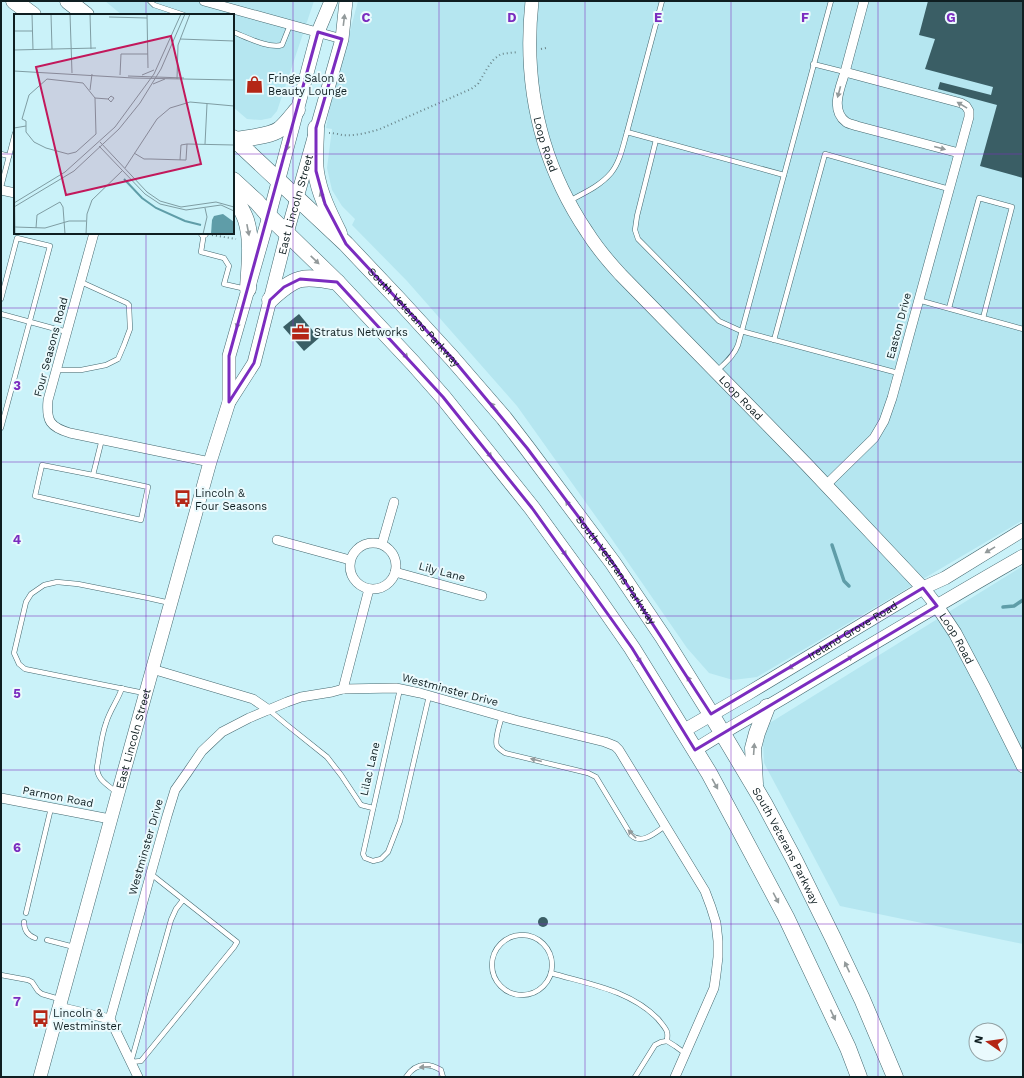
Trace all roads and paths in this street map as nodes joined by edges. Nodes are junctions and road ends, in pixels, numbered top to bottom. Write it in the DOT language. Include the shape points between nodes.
graph roads {
  1 [pos="14,1"];
  2 [pos="68,1"];
  3 [pos="150,1"];
  4 [pos="204,1"];
  5 [pos="331,1"];
  6 [pos="346,1"];
  7 [pos="532,1"];
  8 [pos="662,1"];
  9 [pos="831,1"];
  10 [pos="864,1"];
  11 [pos="32,14"];
  12 [pos="85,14"];
  13 [pos="181,14"];
  14 [pos="290,25"];
  15 [pos="234,32"];
  16 [pos="318,32"];
  17 [pos="342,39"];
  18 [pos="518,52"];
  19 [pos="813,64"];
  20 [pos="844,72"];
  21 [pos="297,110"];
  22 [pos="321,130"];
  23 [pos="627,132"];
  24 [pos="14,137"];
  25 [pos="235,139"];
  26 [pos="656,140"];
  27 [pos="959,153"];
  28 [pos="1,154"];
  29 [pos="9,156"];
  30 [pos="784,174"];
  31 [pos="278,180"];
  32 [pos="234,181"];
  33 [pos="1,187"];
  34 [pos="949,189"];
  35 [pos="1,190"];
  36 [pos="14,193"];
  37 [pos="234,196"];
  38 [pos="297,198"];
  39 [pos="569,201"];
  40 [pos="269,216"];
  41 [pos="287,233"];
  42 [pos="94,234"];
  43 [pos="203,234"];
  44 [pos="208,234"];
  45 [pos="241,240"];
  46 [pos="346,244"];
  47 [pos="81,282"];
  48 [pos="337,282"];
  49 [pos="248,289"];
  50 [pos="1,299"];
  51 [pos="270,300"];
  52 [pos="918,300"];
  53 [pos="949,308"];
  54 [pos="1,314"];
  55 [pos="982,318"];
  56 [pos="30,321"];
  57 [pos="1023,329"];
  58 [pos="741,331"];
  59 [pos="67,332"];
  60 [pos="774,340"];
  61 [pos="57,370"];
  62 [pos="716,372"];
  63 [pos="898,373"];
  64 [pos="229,402"];
  65 [pos="1,428"];
  66 [pos="102,440"];
  67 [pos="210,462"];
  68 [pos="93,475"];
  69 [pos="825,486"];
  70 [pos="394,502"];
  71 [pos="1023,530"];
  72 [pos="277,540"];
  73 [pos="382,544"];
  74 [pos="1023,556"];
  75 [pos="350,560"];
  76 [pos="395,572"];
  77 [pos="923,588"];
  78 [pos="369,589"];
  79 [pos="482,596"];
  80 [pos="171,604"];
  81 [pos="937,606"];
  82 [pos="152,670"];
  83 [pos="122,688"];
  84 [pos="343,689"];
  85 [pos="400,689"];
  86 [pos="146,693"];
  87 [pos="429,695"];
  88 [pos="767,707"];
  89 [pos="269,710"];
  90 [pos="711,714"];
  91 [pos="502,716"];
  92 [pos="683,731"];
  93 [pos="723,732"];
  94 [pos="695,750"];
  95 [pos="1023,766"];
  96 [pos="755,788"];
  97 [pos="118,793"];
  98 [pos="1,798"];
  99 [pos="51,808"];
  100 [pos="374,808"];
  101 [pos="110,819"];
  102 [pos="665,826"];
  103 [pos="151,874"];
  104 [pos="183,900"];
  105 [pos="26,913"];
  106 [pos="24,922"];
  107 [pos="35,938"];
  108 [pos="47,940"];
  109 [pos="75,947"];
  110 [pos="551,973"];
  111 [pos="1,975"];
  112 [pos="60,1003"];
  113 [pos="110,1020"];
  114 [pos="667,1041"];
  115 [pos="686,1054"];
  116 [pos="131,1062"];
  117 [pos="40,1077"];
  118 [pos="138,1077"];
  119 [pos="406,1077"];
  120 [pos="443,1077"];
  121 [pos="635,1077"];
  122 [pos="675,1077"];
  123 [pos="859,1077"];
  124 [pos="894,1077"];
  1 -- 11 [label="highway"];
  2 -- 12 [label="highway"];
  3 -- 13 [label="lane" via="154,5"];
  4 -- 14 [label="street"];
  5 -- 16 [label="main road, East Lincoln Street"];
  17 -- 6 [label="main road, East Lincoln Street, one-way"];
  7 -- 39 [label="main road, Loop Road" via="530,69 535,106 545,145"];
  8 -- 23 [label="lane"];
  9 -- 19 [label="lane"];
  10 -- 20 [label="street"];
  14 -- 15 [label="lane" via="282,45 277,47"];
  14 -- 16 [label="street"];
  16 -- 17 [label="street"];
  16 -- 21 [label="main road, East Lincoln Street"];
  17 -- 22 [label="main road, East Lincoln Street"];
  18 -- 22 [label="path" via="501,54 494,59 478,84 471,89 380,129 353,135"];
  19 -- 20 [label="lane"];
  19 -- 30 [label="lane"];
  20 -- 27 [label="street, one-way" via="837,108 846,122"];
  27 -- 20 [label="street, Easton Drive, one-way" via="970,111 966,106"];
  21 -- 25 [label="highway" via="275,132"];
  21 -- 31 [label="main road, East Lincoln Street, one-way"];
  22 -- 38 [label="main road, East Lincoln Street"];
  46 -- 22 [label="highway, one-way" via="325,204 316,171"];
  23 -- 26 [label="lane"];
  23 -- 39 [label="lane" via="612,172 604,181"];
  24 -- 29 [label="lane"];
  25 -- 31 [label="highway, South Veterans Parkway"];
  26 -- 30 [label="lane"];
  26 -- 58 [label="lane" via="637,216 635,230 638,239 719,321"];
  27 -- 34 [label="street, Easton Drive"];
  28 -- 29 [label="lane"];
  29 -- 33 [label="lane"];
  30 -- 58 [label="lane"];
  31 -- 38 [label="highway, South Veterans Parkway"];
  31 -- 40 [label="main road, East Lincoln Street"];
  32 -- 40 [label="highway"];
  34 -- 52 [label="street, Easton Drive"];
  34 -- 60 [label="lane" via="825,154"];
  35 -- 36 [label="street"];
  37 -- 49 [label="highway, one-way" via="246,220 249,236"];
  38 -- 41 [label="main road, East Lincoln Street"];
  38 -- 46 [label="highway, South Veterans Parkway"];
  39 -- 62 [label="main road, Loop Road" via="607,259"];
  40 -- 41 [label="highway"];
  40 -- 49 [label="main road, East Lincoln Street"];
  41 -- 48 [label="highway, one-way"];
  41 -- 51 [label="main road, East Lincoln Street"];
  42 -- 47 [label="street, Four Seasons Road"];
  43 -- 49 [label="lane" via="201,252 224,258 228,266 224,284"];
  44 -- 45 [label="path"];
  90 -- 46 [label="highway, South Veterans Parkway, one-way" via="613,563 504,418"];
  47 -- 59 [label="street, Four Seasons Road"];
  47 -- 61 [label="lane" via="127,303 130,329 118,359 114,362 82,370"];
  48 -- 51 [label="highway" via="313,278 300,279 284,287"];
  48 -- 92 [label="highway, one-way" via="443,397 532,508 632,648"];
  49 -- 64 [label="main road, East Lincoln Street, one-way" via="229,356"];
  50 -- 56 [label="lane" via="17,238 50,246"];
  51 -- 64 [label="main road, East Lincoln Street" via="254,363"];
  52 -- 53 [label="lane"];
  52 -- 63 [label="street, Easton Drive"];
  53 -- 55 [label="lane"];
  53 -- 55 [label="lane" via="979,198 1012,206"];
  54 -- 56 [label="lane"];
  55 -- 57 [label="lane"];
  56 -- 59 [label="lane"];
  56 -- 65 [label="lane"];
  58 -- 60 [label="lane"];
  58 -- 62 [label="lane" via="732,357"];
  59 -- 61 [label="street, Four Seasons Road"];
  60 -- 63 [label="lane"];
  61 -- 66 [label="street, Four Seasons Road" via="47,410 54,427"];
  62 -- 69 [label="main road, Loop Road"];
  63 -- 69 [label="street, Easton Drive" via="884,421 874,438"];
  64 -- 67 [label="main road, East Lincoln Street"];
  66 -- 67 [label="street, Four Seasons Road"];
  66 -- 68 [label="lane"];
  67 -- 80 [label="main road, East Lincoln Street"];
  68 -- 68 [label="lane" via="42,465 35,496 141,520 148,487"];
  69 -- 77 [label="main road, Loop Road"];
  70 -- 73 [label="street"];
  71 -- 77 [label="main road, Ireland Grove Road, one-way" via="945,578"];
  72 -- 75 [label="street"];
  73 -- 75 [label="street" via="366,543 354,552"];
  73 -- 76 [label="street" via="395,559"];
  74 -- 81 [label="main road, Ireland Grove Road"];
  75 -- 78 [label="street" via="351,575 362,587"];
  76 -- 78 [label="street" via="388,584"];
  76 -- 79 [label="street, Lily Lane"];
  77 -- 81 [label="main road, Loop Road"];
  77 -- 90 [label="main road, Ireland Grove Road, one-way"];
  78 -- 84 [label="street"];
  80 -- 82 [label="main road, East Lincoln Street"];
  80 -- 83 [label="lane" via="78,584 57,582 44,585 26,602 14,653 19,664 25,669"];
  88 -- 81 [label="main road, Ireland Grove Road, one-way"];
  81 -- 95 [label="main road, Loop Road" via="955,633"];
  82 -- 86 [label="main road, East Lincoln Street"];
  82 -- 89 [label="street" via="253,699"];
  83 -- 86 [label="lane"];
  83 -- 97 [label="lane" via="106,723 97,767 101,779"];
  84 -- 85 [label="street, Westminster Drive"];
  84 -- 89 [label="street, Westminster Drive" via="301,697"];
  85 -- 87 [label="street, Westminster Drive"];
  85 -- 100 [label="lane, Lilac Lane"];
  86 -- 97 [label="main road, East Lincoln Street"];
  87 -- 91 [label="street, Westminster Drive"];
  87 -- 100 [label="lane, Lilac Lane" via="400,821 388,852 381,859 373,861 365,858 363,854"];
  88 -- 93 [label="main road, Ireland Grove Road"];
  96 -- 88 [label="highway, one-way" via="753,748"];
  89 -- 100 [label="lane" via="327,757 361,805"];
  89 -- 103 [label="street, Westminster Drive" via="222,732 202,751 175,790"];
  90 -- 92 [label="main road, Ireland Grove Road"];
  90 -- 93 [label="highway, South Veterans Parkway"];
  91 -- 102 [label="street, Westminster Drive" via="615,746"];
  102 -- 91 [label="lane, one-way" via="644,839 634,838 596,777 505,753 497,746"];
  92 -- 94 [label="highway"];
  93 -- 94 [label="main road, Ireland Grove Road"];
  93 -- 96 [label="highway, South Veterans Parkway"];
  94 -- 123 [label="highway, one-way" via="786,917"];
  124 -- 96 [label="highway, South Veterans Parkway, one-way" via="862,999 833,938"];
  97 -- 101 [label="main road, East Lincoln Street"];
  98 -- 99 [label="street, Parmon Road"];
  99 -- 101 [label="street, Parmon Road"];
  99 -- 105 [label="lane"];
  101 -- 109 [label="main road, East Lincoln Street"];
  102 -- 115 [label="street, Westminster Drive" via="705,891 716,923 718,941 714,988"];
  103 -- 104 [label="lane"];
  103 -- 113 [label="street, Westminster Drive"];
  104 -- 116 [label="lane" via="171,920"];
  104 -- 116 [label="lane" via="237,942 141,1061"];
  106 -- 107 [label="lane" via="26,933"];
  108 -- 109 [label="lane"];
  109 -- 112 [label="main road, East Lincoln Street"];
  110 -- 110 [label="lane" via="552,964 546,946 530,936 521,935 504,941 493,956 493,974 496,982 509,993 518,996 535,993 548,981"];
  110 -- 114 [label="lane" via="624,995 635,1001 661,1023 667,1032"];
  111 -- 112 [label="lane" via="28,980 42,994"];
  112 -- 113 [label="street"];
  112 -- 117 [label="main road, East Lincoln Street"];
  113 -- 116 [label="street"];
  114 -- 115 [label="lane"];
  114 -- 121 [label="lane" via="655,1045"];
  115 -- 122 [label="street, Westminster Drive"];
  116 -- 118 [label="street"];
  120 -- 119 [label="lane, one-way" via="441,1070 424,1065 414,1068"];
}
